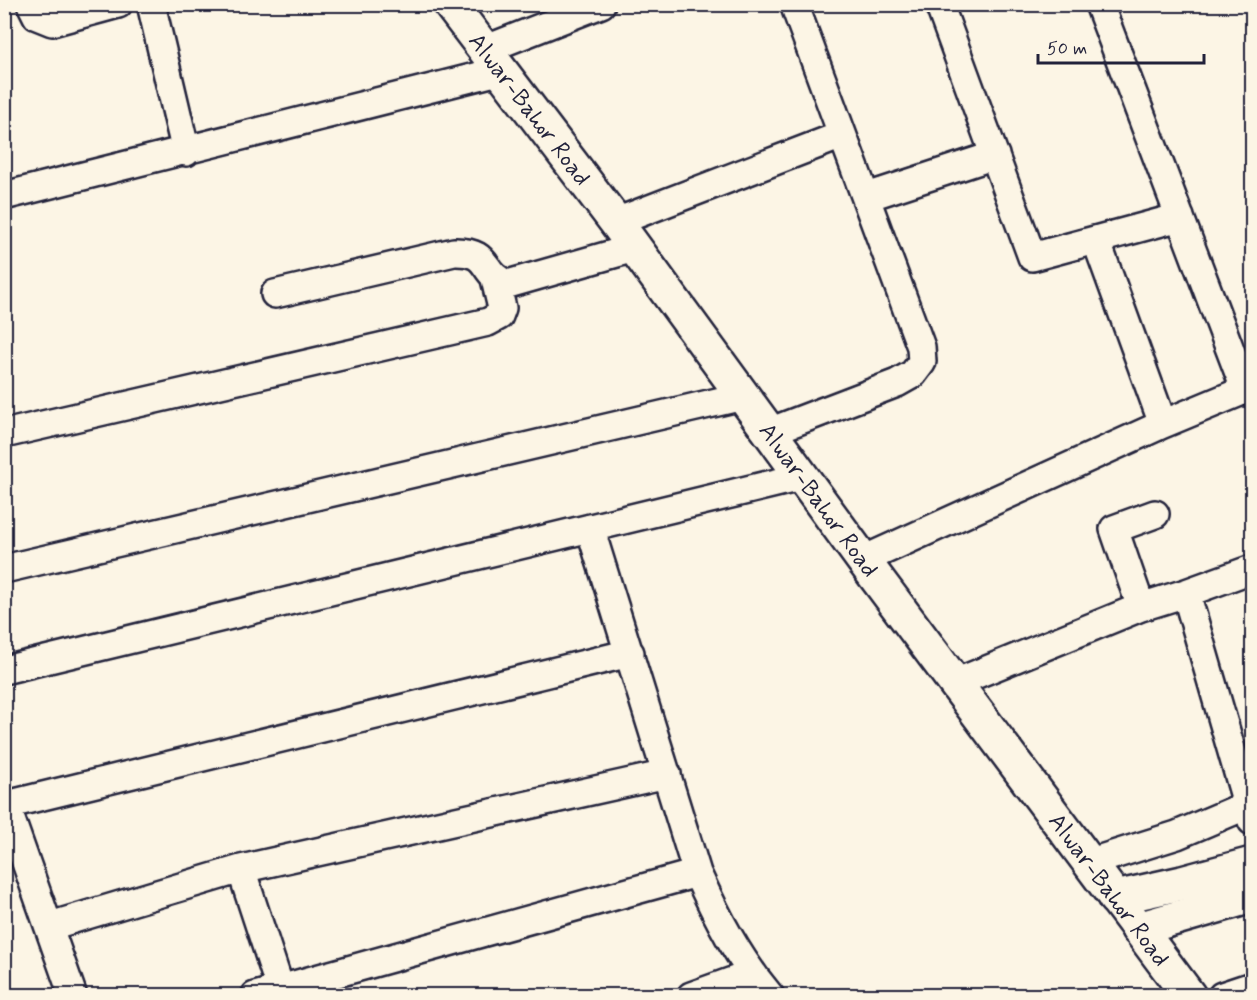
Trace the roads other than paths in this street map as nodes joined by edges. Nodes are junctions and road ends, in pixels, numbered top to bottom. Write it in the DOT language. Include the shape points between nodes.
graph roads {
  1 [pos="31,4"];
  2 [pos="118,4"];
  3 [pos="152,4"];
  4 [pos="450,4"];
  5 [pos="601,4"];
  6 [pos="794,4"];
  7 [pos="939,4"];
  8 [pos="1099,4"];
  9 [pos="492,60"];
  10 [pos="842,135"];
  11 [pos="186,152"];
  12 [pos="995,155"];
  13 [pos="4,196"];
  14 [pos="867,197"];
  15 [pos="1180,217"];
  16 [pos="625,235"];
  17 [pos="1096,240"];
  18 [pos="495,279"];
  19 [pos="275,294"];
  20 [pos="1249,388"];
  21 [pos="743,396"];
  22 [pos="1163,424"];
  23 [pos="769,432"];
  24 [pos="4,434"];
  25 [pos="801,477"];
  26 [pos="1155,514"];
  27 [pos="590,528"];
  28 [pos="863,560"];
  29 [pos="1252,568"];
  30 [pos="4,569"];
  31 [pos="1186,593"];
  32 [pos="1141,607"];
  33 [pos="630,653"];
  34 [pos="4,670"];
  35 [pos="955,682"];
  36 [pos="667,774"];
  37 [pos="5,802"];
  38 [pos="1250,810"];
  39 [pos="1088,863"];
  40 [pos="1252,864"];
  41 [pos="241,869"];
  42 [pos="697,873"];
  43 [pos="1252,896"];
  44 [pos="1115,898"];
  45 [pos="51,926"];
  46 [pos="1138,929"];
  47 [pos="752,974"];
  48 [pos="1252,986"];
  49 [pos="267,992"];
  50 [pos="73,996"];
  51 [pos="691,996"];
  52 [pos="770,996"];
  53 [pos="1189,996"];
  54 [pos="1222,996"];
  1 -- 2 [label="street" via="37,16 52,22"];
  3 -- 11 [label="street"];
  4 -- 9 [label="main road, Alwar-Bahor Road"];
  5 -- 9 [label="street"];
  6 -- 10 [label="street"];
  7 -- 12 [label="street"];
  8 -- 15 [label="street"];
  9 -- 11 [label="street"];
  9 -- 16 [label="main road, Alwar-Bahor Road"];
  10 -- 14 [label="street"];
  10 -- 16 [label="street"];
  11 -- 13 [label="street"];
  12 -- 14 [label="street"];
  12 -- 17 [label="street" via="1032,257"];
  14 -- 23 [label="street" via="921,347 922,362 913,374 897,383"];
  15 -- 17 [label="street"];
  15 -- 20 [label="street"];
  16 -- 18 [label="street" via="524,281 508,284"];
  16 -- 21 [label="main road, Alwar-Bahor Road"];
  17 -- 22 [label="street"];
  18 -- 19 [label="street" via="482,258 471,252 454,252"];
  18 -- 24 [label="street" via="502,308 499,316 488,322"];
  20 -- 22 [label="street"];
  21 -- 23 [label="main road, Alwar-Bahor Road"];
  21 -- 30 [label="street"];
  22 -- 28 [label="street"];
  23 -- 25 [label="main road, Alwar-Bahor Road"];
  25 -- 27 [label="street"];
  25 -- 28 [label="main road, Alwar-Bahor Road"];
  26 -- 32 [label="street" via="1114,529"];
  27 -- 33 [label="street"];
  27 -- 34 [label="street"];
  28 -- 35 [label="main road, Alwar-Bahor Road"];
  29 -- 31 [label="street"];
  31 -- 32 [label="street"];
  31 -- 38 [label="street"];
  32 -- 35 [label="street"];
  33 -- 36 [label="street"];
  33 -- 37 [label="street"];
  35 -- 39 [label="main road, Alwar-Bahor Road"];
  36 -- 41 [label="street"];
  36 -- 42 [label="street"];
  37 -- 45 [label="street"];
  38 -- 39 [label="street"];
  39 -- 44 [label="main road, Alwar-Bahor Road"];
  40 -- 44 [label="main road"];
  41 -- 45 [label="street"];
  41 -- 49 [label="street"];
  42 -- 47 [label="street" via="719,922"];
  42 -- 49 [label="street"];
  43 -- 46 [label="main road"];
  44 -- 46 [label="main road, Alwar-Bahor Road"];
  45 -- 50 [label="street"];
  46 -- 53 [label="main road, Alwar-Bahor Road"];
  47 -- 51 [label="street"];
  47 -- 52 [label="street"];
  48 -- 54 [label="street"];
}
